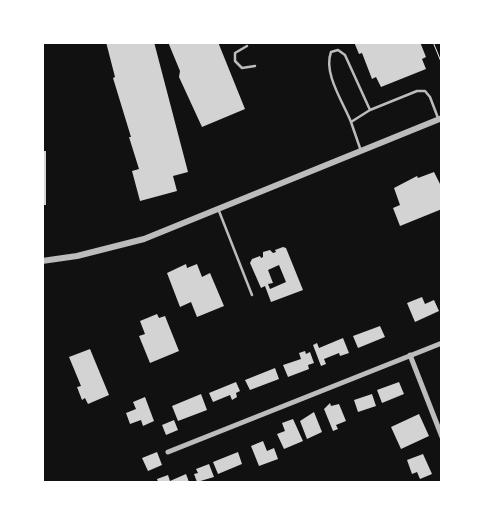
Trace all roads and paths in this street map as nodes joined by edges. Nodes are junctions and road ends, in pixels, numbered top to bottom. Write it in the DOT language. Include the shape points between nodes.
graph roads {
  1 [pos="433,42"];
  2 [pos="247,46"];
  3 [pos="442,64"];
  4 [pos="255,66"];
  5 [pos="370,110"];
  6 [pos="440,119"];
  7 [pos="351,122"];
  8 [pos="361,151"];
  9 [pos="218,210"];
  10 [pos="42,261"];
  11 [pos="252,295"];
  12 [pos="442,343"];
  13 [pos="410,355"];
  14 [pos="442,437"];
  15 [pos="168,452"];
  1 -- 3 [label="path"];
  2 -- 4 [label="lane" via="235,54 236,62 242,68"];
  5 -- 6 [label="lane" via="417,91 425,91"];
  5 -- 7 [label="lane"];
  5 -- 7 [label="lane" via="345,55 338,50 331,52 330,70"];
  6 -- 8 [label="street"];
  7 -- 8 [label="lane"];
  8 -- 9 [label="street"];
  9 -- 10 [label="street" via="114,248"];
  9 -- 11 [label="lane"];
  12 -- 13 [label="street"];
  13 -- 14 [label="street"];
  13 -- 15 [label="street"];
}
